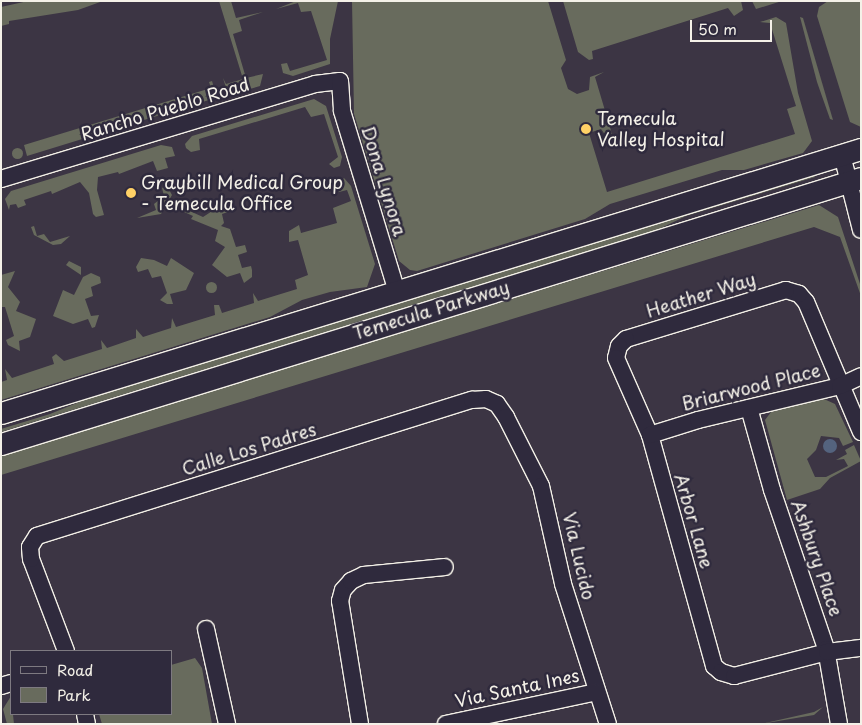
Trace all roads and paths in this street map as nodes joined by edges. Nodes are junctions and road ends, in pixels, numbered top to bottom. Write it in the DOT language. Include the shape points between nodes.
graph roads {
  1 [pos="340,81"];
  2 [pos="851,152"];
  3 [pos="1,179"];
  4 [pos="854,180"];
  5 [pos="861,230"];
  6 [pos="397,292"];
  7 [pos="616,358"];
  8 [pos="861,376"];
  9 [pos="840,386"];
  10 [pos="497,404"];
  11 [pos="749,408"];
  12 [pos="1,413"];
  13 [pos="861,432"];
  14 [pos="650,435"];
  15 [pos="1,444"];
  16 [pos="445,567"];
  17 [pos="206,629"];
  18 [pos="861,648"];
  19 [pos="66,650"];
  20 [pos="827,652"];
  21 [pos="597,692"];
  22 [pos="226,724"];
  23 [pos="360,724"];
  24 [pos="446,724"];
  25 [pos="608,724"];
  26 [pos="839,724"];
  1 -- 3 [label="street, Rancho Pueblo Road" via="316,84"];
  1 -- 6 [label="street, Dona Lynora" via="342,111"];
  2 -- 4 [label="street"];
  2 -- 6 [label="main road, Temecula Parkway"];
  4 -- 5 [label="street"];
  4 -- 15 [label="main road, Temecula Parkway"];
  6 -- 12 [label="main road, Temecula Parkway"];
  7 -- 9 [label="street, Heather Way" via="619,346 626,339 786,290 799,294 806,302"];
  7 -- 14 [label="street, Arbor Lane"];
  8 -- 9 [label="street, Briarwood Place"];
  9 -- 11 [label="street, Briarwood Place"];
  9 -- 13 [label="street"];
  10 -- 19 [label="street, Calle Los Padres" via="486,399 472,400 37,536 30,547 31,559"];
  10 -- 21 [label="street, Via Lucido" via="541,486 563,584"];
  11 -- 14 [label="street, Briarwood Place"];
  11 -- 20 [label="street, Ashbury Place" via="772,490"];
  14 -- 20 [label="street, Arbor Lane" via="714,666 734,676"];
  16 -- 23 [label="street" via="364,576 350,581 343,590 340,601"];
  17 -- 22 [label="street"];
  18 -- 20 [label="street"];
  20 -- 26 [label="street, Ashbury Place"];
  21 -- 24 [label="street, Via Santa Ines"];
  21 -- 25 [label="street, Via Lucido"];
}
